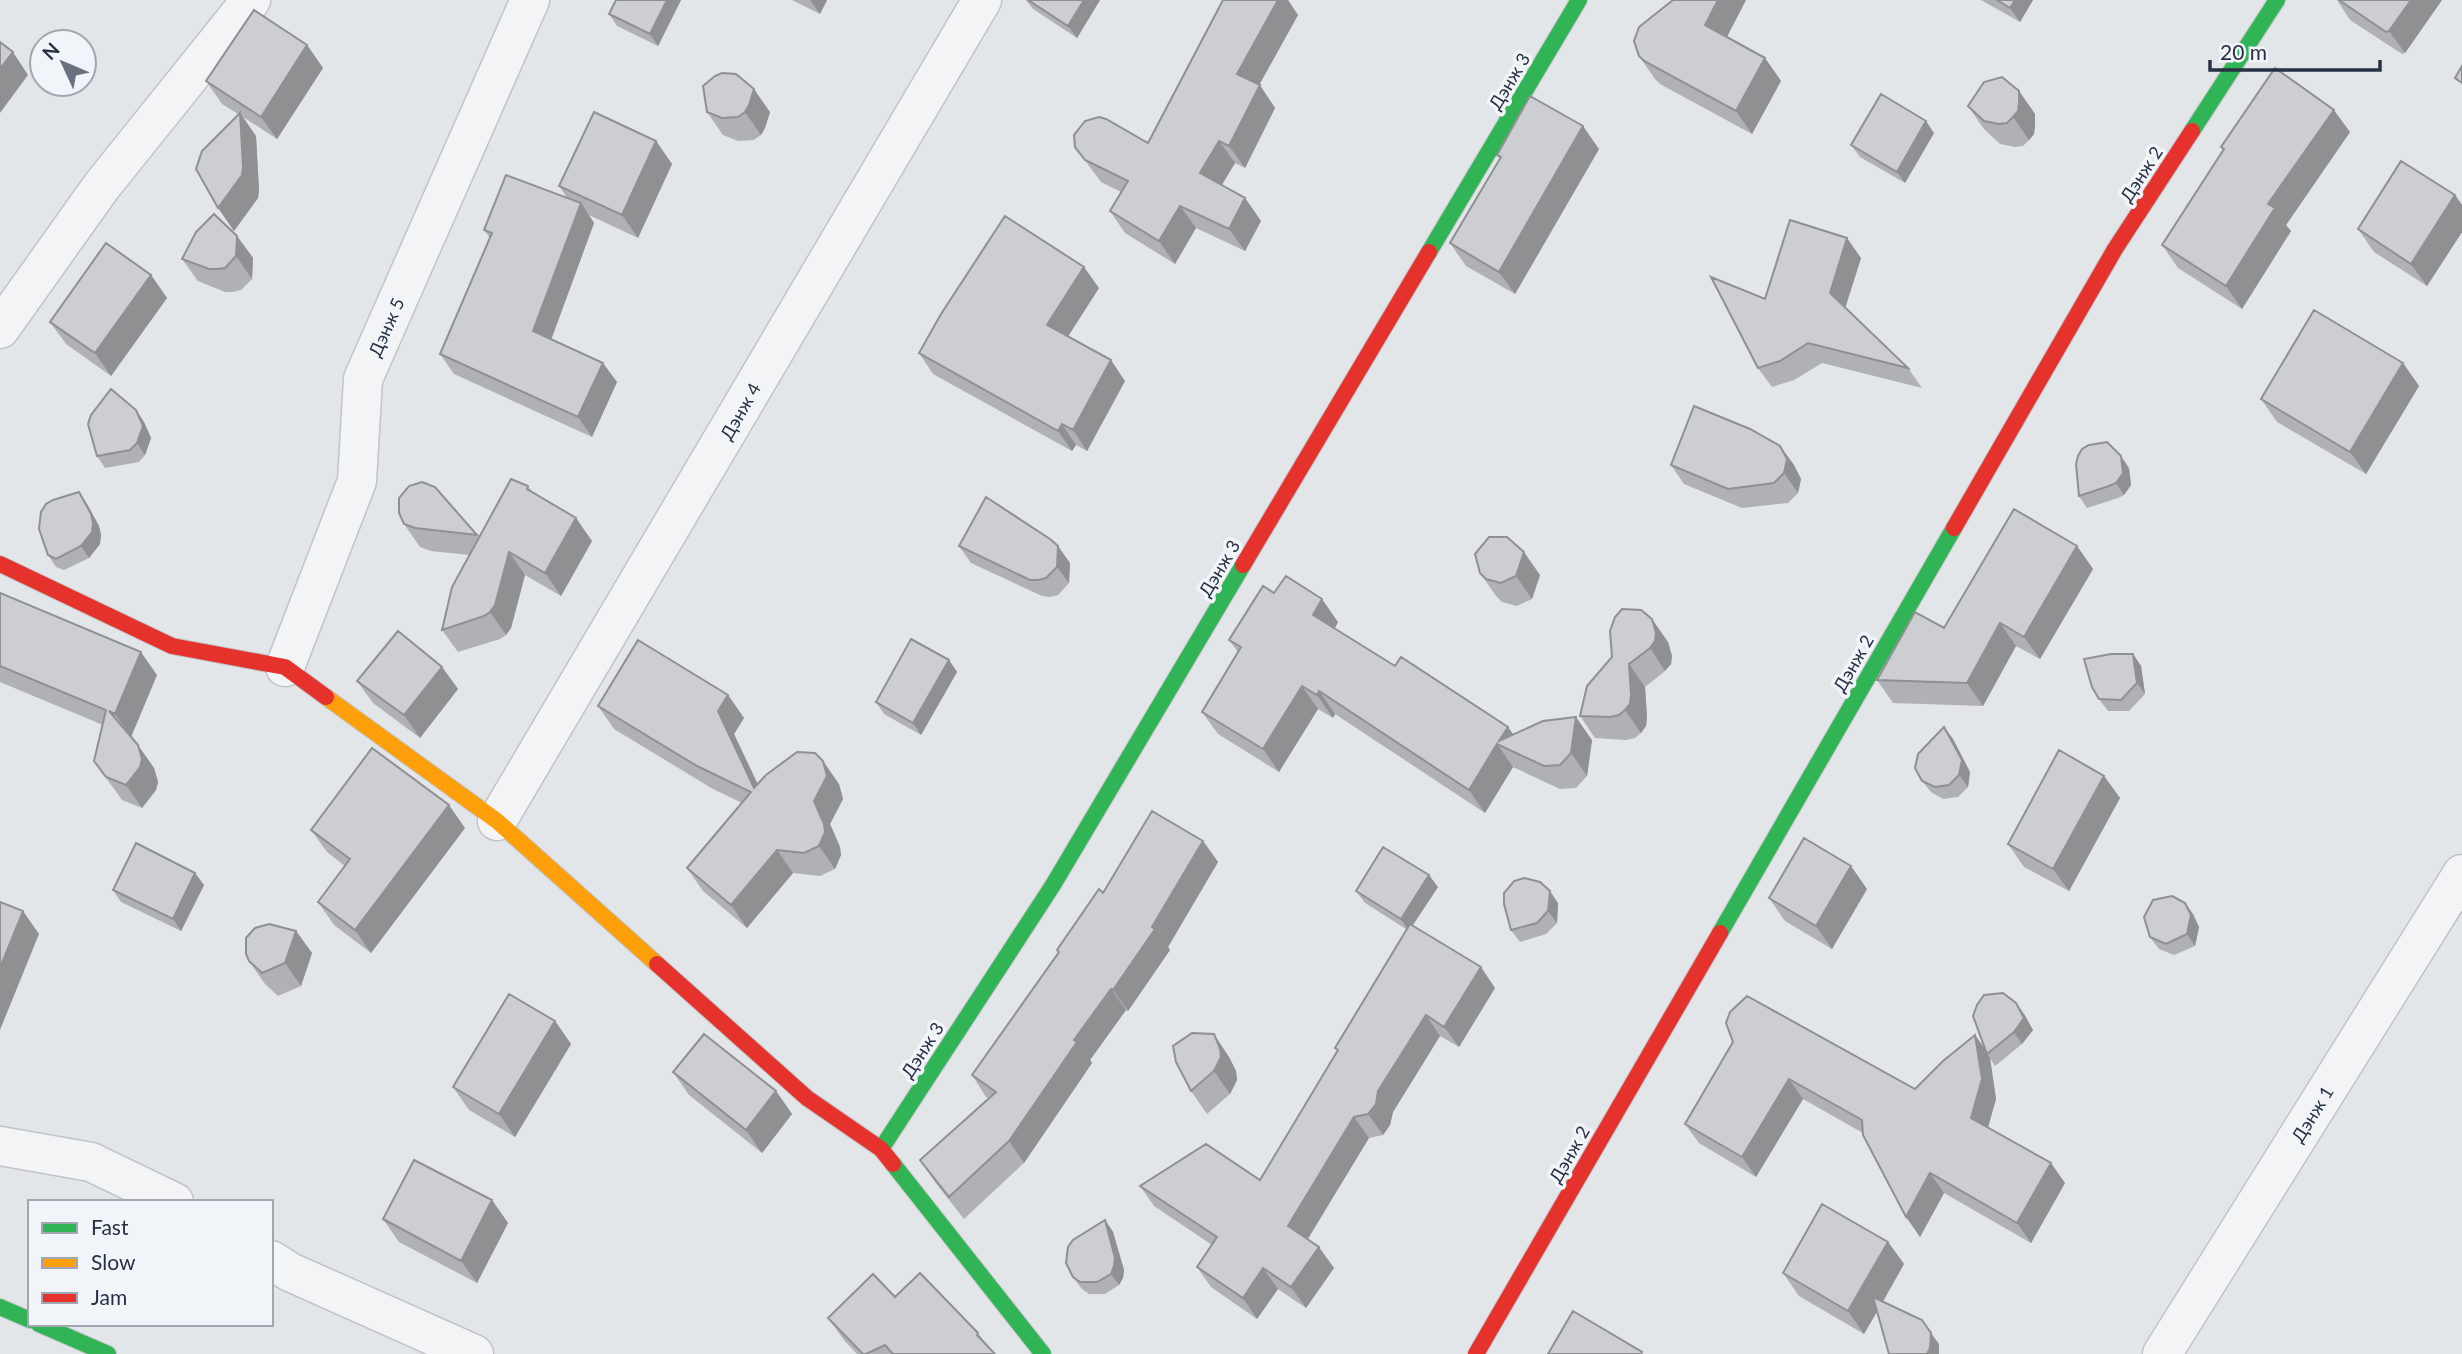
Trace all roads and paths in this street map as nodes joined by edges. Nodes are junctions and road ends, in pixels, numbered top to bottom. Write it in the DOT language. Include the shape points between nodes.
graph roads {
  1 [pos="251,0"];
  2 [pos="530,0"];
  3 [pos="982,0"];
  4 [pos="1579,0"];
  5 [pos="2277,0"];
  6 [pos="0,329"];
  7 [pos="0,564"];
  8 [pos="285,667"];
  9 [pos="497,821"];
  10 [pos="2462,874"];
  11 [pos="0,1146"];
  12 [pos="881,1149"];
  13 [pos="170,1200"];
  14 [pos="273,1261"];
  15 [pos="0,1307"];
  16 [pos="28,1319"];
  17 [pos="44,1326"];
  18 [pos="108,1354"];
  19 [pos="474,1354"];
  20 [pos="1043,1354"];
  21 [pos="1476,1354"];
  22 [pos="2162,1354"];
  1 -- 6 [label="street" via="101,187"];
  2 -- 8 [label="street, Дэнж 5" via="363,379 357,481"];
  3 -- 9 [label="street, Дэнж 4"];
  4 -- 12 [label="street, Дэнж 3" via="1053,885"];
  5 -- 21 [label="street, Дэнж 2" via="2115,248"];
  7 -- 8 [label="street" via="172,646"];
  8 -- 9 [label="street"];
  9 -- 12 [label="street" via="807,1098"];
  10 -- 22 [label="street, Дэнж 1"];
  11 -- 13 [label="street" via="91,1162"];
  12 -- 20 [label="street"];
  14 -- 19 [label="street"];
  15 -- 16 [label="street"];
  17 -- 18 [label="street"];
}
